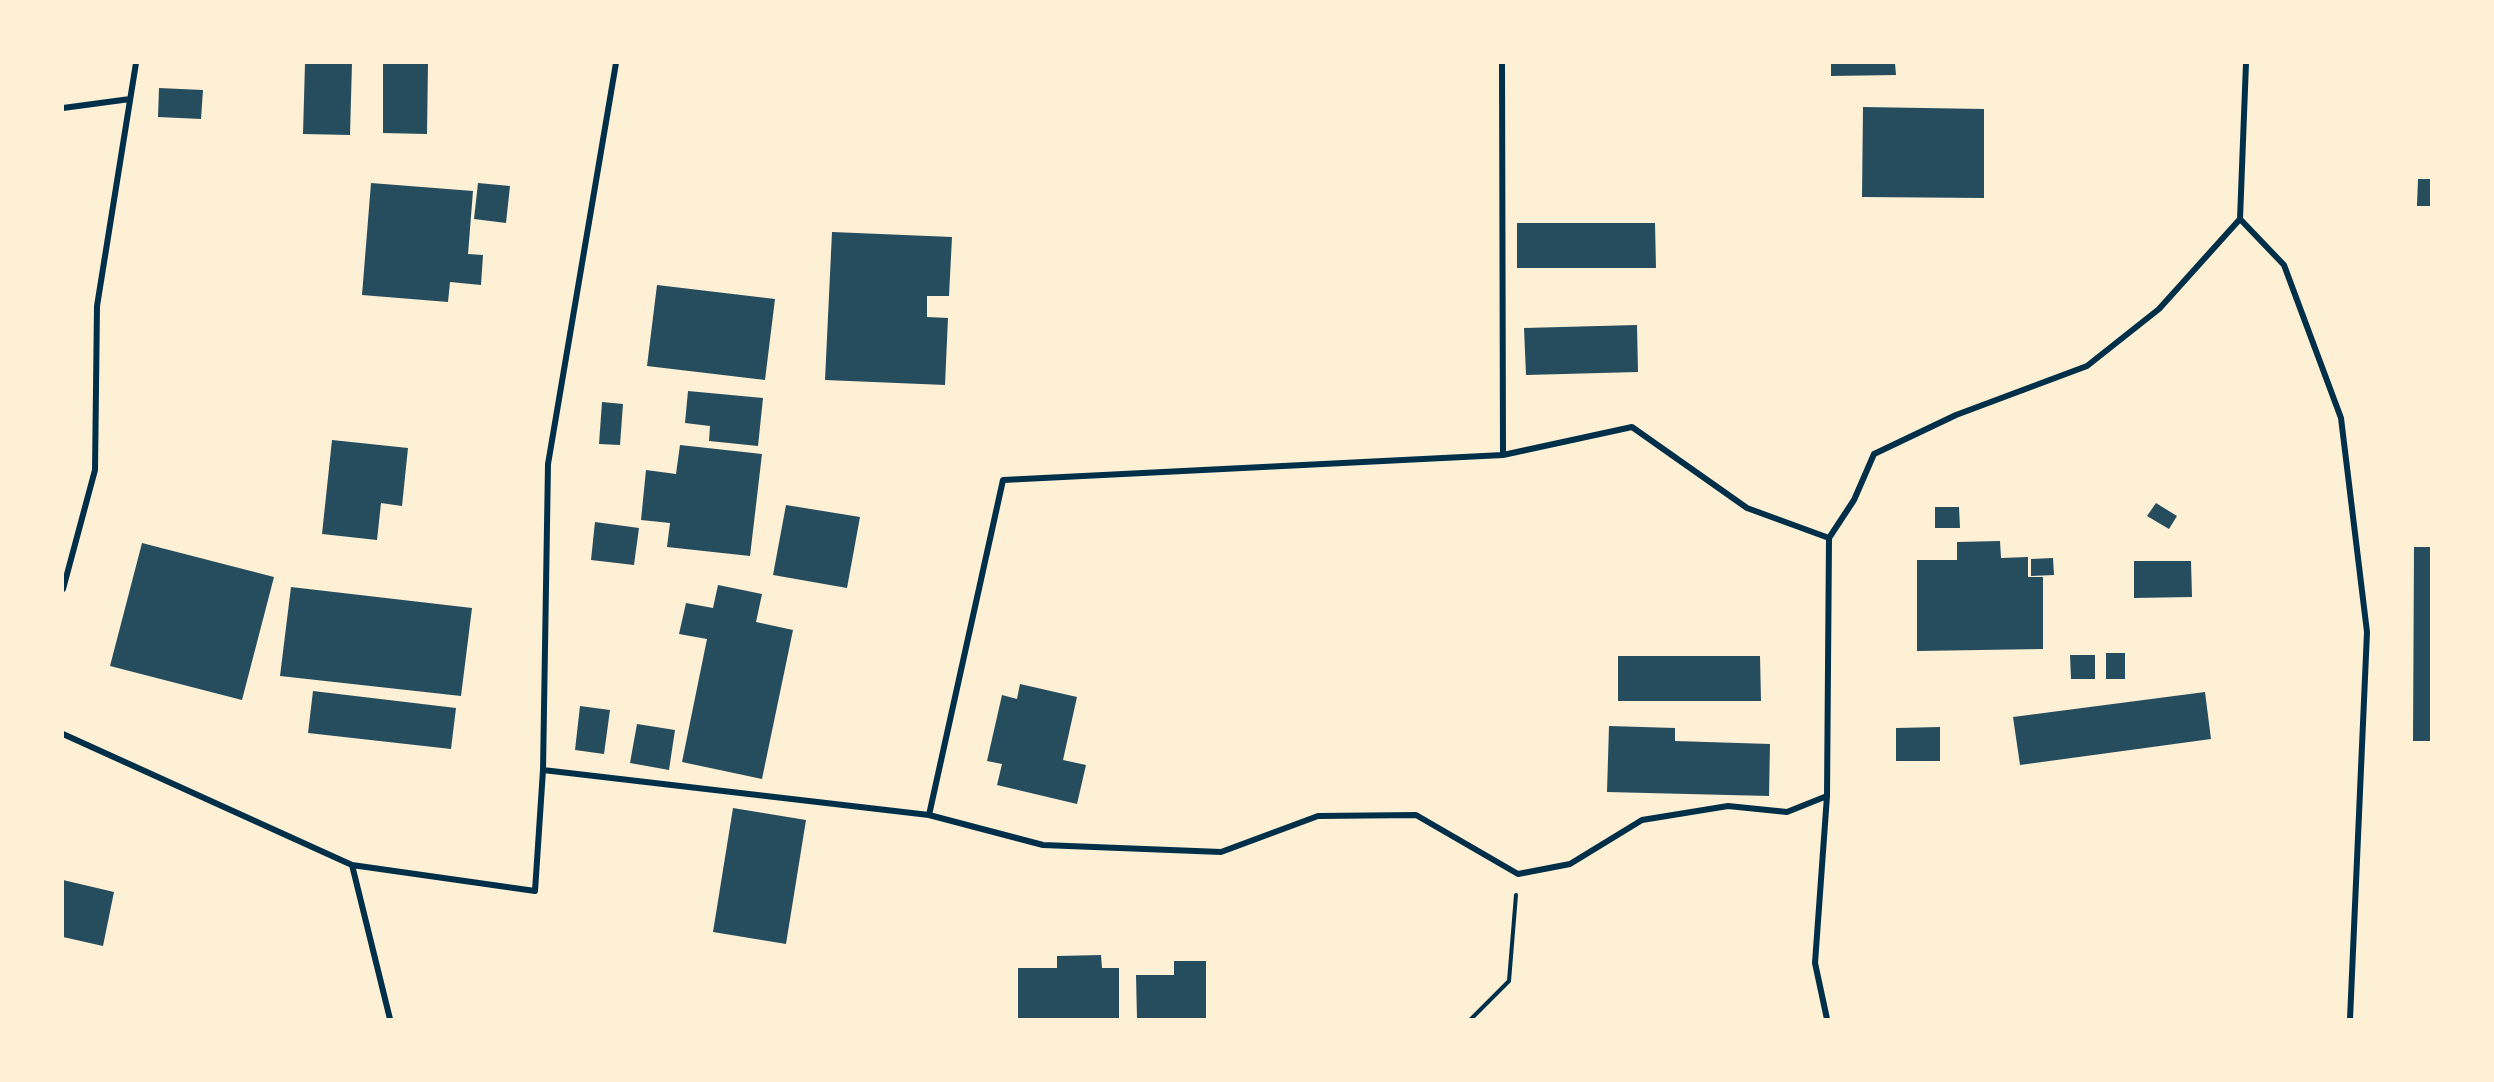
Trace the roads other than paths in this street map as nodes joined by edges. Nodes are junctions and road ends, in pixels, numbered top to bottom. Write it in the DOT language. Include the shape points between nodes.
graph roads {
  1 [pos="136,63"];
  2 [pos="616,63"];
  3 [pos="1502,63"];
  4 [pos="2246,63"];
  5 [pos="130,99"];
  6 [pos="63,108"];
  7 [pos="2240,219"];
  8 [pos="1503,454"];
  9 [pos="1829,538"];
  10 [pos="64,585"];
  11 [pos="63,734"];
  12 [pos="543,770"];
  13 [pos="1827,796"];
  14 [pos="929,816"];
  15 [pos="352,865"];
  16 [pos="390,1019"];
  17 [pos="1827,1019"];
  18 [pos="2350,1019"];
  1 -- 5 [label="street"];
  2 -- 12 [label="street" via="548,464"];
  3 -- 8 [label="street"];
  4 -- 7 [label="street"];
  5 -- 6 [label="street"];
  5 -- 10 [label="street" via="97,306 95,470"];
  7 -- 9 [label="street" via="2159,309 2087,366 1956,415 1874,454 1854,500"];
  7 -- 18 [label="street" via="2284,265 2341,418 2367,632"];
  8 -- 9 [label="street" via="1632,427 1747,508"];
  8 -- 14 [label="street" via="1003,480"];
  9 -- 13 [label="street"];
  11 -- 15 [label="street"];
  12 -- 14 [label="street"];
  12 -- 15 [label="street" via="535,891"];
  13 -- 14 [label="street" via="1787,812 1728,806 1642,820 1570,864 1518,874 1416,815 1318,816 1221,852 1043,845"];
  13 -- 17 [label="street" via="1815,963"];
  15 -- 16 [label="street"];
}
